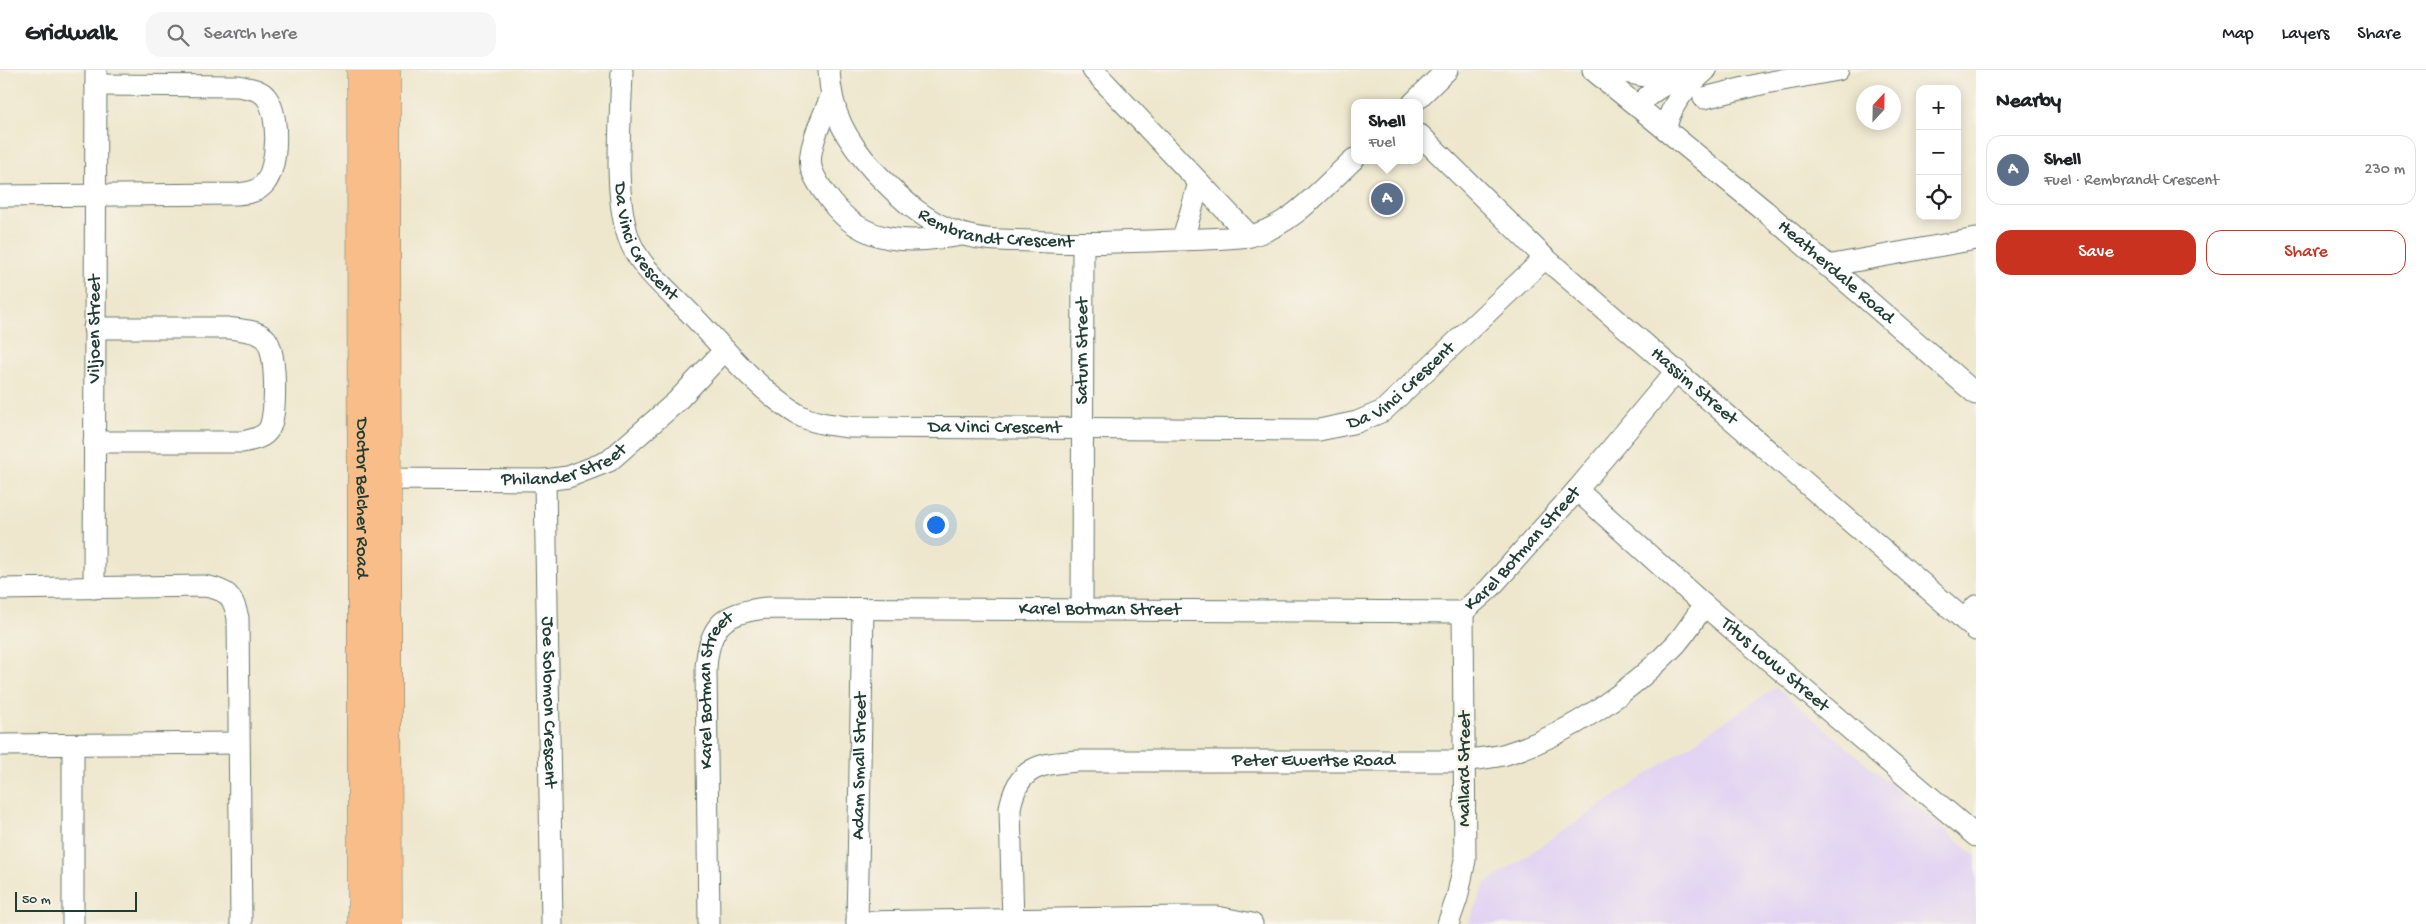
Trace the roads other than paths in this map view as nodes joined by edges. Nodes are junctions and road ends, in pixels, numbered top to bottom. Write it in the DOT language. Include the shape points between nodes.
graph roads {
  1 [pos="362,70"];
  2 [pos="386,70"];
  3 [pos="622,70"];
  4 [pos="828,70"];
  5 [pos="1093,70"];
  6 [pos="1447,70"];
  7 [pos="1593,70"];
  8 [pos="1611,70"];
  9 [pos="1838,70"];
  10 [pos="1699,71"];
  11 [pos="96,77"];
  12 [pos="831,97"];
  13 [pos="1704,98"];
  14 [pos="1418,99"];
  15 [pos="1641,103"];
  16 [pos="1667,123"];
  17 [pos="1423,137"];
  18 [pos="1696,153"];
  19 [pos="1351,162"];
  20 [pos="1199,183"];
  21 [pos="94,194"];
  22 [pos="0,196"];
  23 [pos="963,235"];
  24 [pos="1250,236"];
  25 [pos="1976,239"];
  26 [pos="1183,240"];
  27 [pos="1083,244"];
  28 [pos="1545,258"];
  29 [pos="1827,266"];
  30 [pos="94,328"];
  31 [pos="725,350"];
  32 [pos="1677,370"];
  33 [pos="1976,394"];
  34 [pos="1081,429"];
  35 [pos="94,442"];
  36 [pos="388,479"];
  37 [pos="361,480"];
  38 [pos="545,480"];
  39 [pos="1577,490"];
  40 [pos="94,588"];
  41 [pos="0,589"];
  42 [pos="1704,605"];
  43 [pos="1082,609"];
  44 [pos="863,610"];
  45 [pos="1463,612"];
  46 [pos="1972,619"];
  47 [pos="238,743"];
  48 [pos="0,745"];
  49 [pos="73,746"];
  50 [pos="1465,761"];
  51 [pos="1976,836"];
  52 [pos="1013,921"];
  53 [pos="857,923"];
  54 [pos="73,924"];
  55 [pos="241,924"];
  56 [pos="362,924"];
  57 [pos="388,924"];
  58 [pos="552,924"];
  59 [pos="709,924"];
  60 [pos="1252,924"];
  61 [pos="1448,924"];
  1 -- 37 [label="main road, Doctor Belcher Road"];
  2 -- 36 [label="main road, Doctor Belcher Road"];
  3 -- 31 [label="street, Da Vinci Crescent" via="620,188 628,236 647,269"];
  4 -- 12 [label="street, Rembrandt Crescent"];
  5 -- 20 [label="street"];
  6 -- 14 [label="street"];
  7 -- 15 [label="street, Heatherdale Road"];
  8 -- 10 [label="street" via="1650,76"];
  8 -- 15 [label="street, Heatherdale Road"];
  9 -- 13 [label="street"];
  10 -- 15 [label="street" via="1663,85"];
  10 -- 16 [label="street" via="1670,111"];
  11 -- 21 [label="street, Viljoen Street"];
  11 -- 21 [label="street" via="238,86 256,90 266,97 276,127 272,171 255,191 237,194"];
  12 -- 23 [label="street, Rembrandt Crescent" via="844,133 892,190 912,209"];
  12 -- 23 [label="street" via="812,150 811,166 820,187 837,210 855,226 877,237 932,239"];
  15 -- 16 [label="street, Heatherdale Road"];
  15 -- 18 [label="street, Heatherdale Road"];
  16 -- 18 [label="street, Heatherdale Road"];
  17 -- 28 [label="street, Hassim Street"];
  18 -- 29 [label="street, Heatherdale Road"];
  19 -- 24 [label="street, Rembrandt Crescent" via="1290,216 1264,232"];
  20 -- 24 [label="street"];
  20 -- 26 [label="street"];
  21 -- 22 [label="street"];
  21 -- 30 [label="street, Viljoen Street"];
  23 -- 27 [label="street, Rembrandt Crescent" via="995,240"];
  24 -- 26 [label="street, Rembrandt Crescent"];
  25 -- 29 [label="street"];
  26 -- 27 [label="street, Rembrandt Crescent"];
  27 -- 34 [label="street, Saturn Street"];
  28 -- 32 [label="street, Hassim Street"];
  28 -- 34 [label="street, Da Vinci Crescent" via="1383,410 1357,422 1319,430"];
  29 -- 33 [label="street, Heatherdale Road"];
  30 -- 35 [label="street, Viljoen Street"];
  30 -- 35 [label="street" via="248,330 263,336 272,348 274,394 273,418 268,431 259,438 242,442"];
  31 -- 34 [label="street, Da Vinci Crescent" via="777,400 799,416 822,423 848,427"];
  31 -- 38 [label="street, Philander Street" via="676,402 609,461 568,477"];
  32 -- 39 [label="street, Karel Botman Street"];
  32 -- 46 [label="street, Hassim Street"];
  34 -- 43 [label="street, Saturn Street"];
  35 -- 40 [label="street, Viljoen Street"];
  36 -- 37 [label="street, Philander Street"];
  36 -- 38 [label="street, Philander Street"];
  36 -- 57 [label="main road, Doctor Belcher Road"];
  37 -- 56 [label="main road, Doctor Belcher Road"];
  38 -- 58 [label="street, Joe Solomon Crescent"];
  39 -- 42 [label="street, Titus Louw Street"];
  39 -- 45 [label="street, Karel Botman Street" via="1489,589"];
  40 -- 41 [label="street"];
  40 -- 47 [label="street" via="204,586 228,593 238,618"];
  42 -- 50 [label="street, Peter Ewertse Road" via="1676,644 1616,696 1568,727 1531,745"];
  42 -- 51 [label="street, Titus Louw Street"];
  43 -- 44 [label="street, Karel Botman Street"];
  43 -- 45 [label="street, Karel Botman Street"];
  44 -- 53 [label="street, Adam Small Street"];
  44 -- 59 [label="street, Karel Botman Street" via="742,610 716,630 708,647 706,668"];
  45 -- 50 [label="street, Mallard Street"];
  47 -- 49 [label="street"];
  47 -- 55 [label="street"];
  48 -- 49 [label="street"];
  49 -- 54 [label="street"];
  50 -- 52 [label="street, Peter Ewertse Road" via="1078,761 1037,766 1020,779 1013,791 1010,808"];
  50 -- 61 [label="street, Mallard Street" via="1465,860"];
  52 -- 53 [label="street"];
  52 -- 60 [label="street" via="1200,917"];
}
